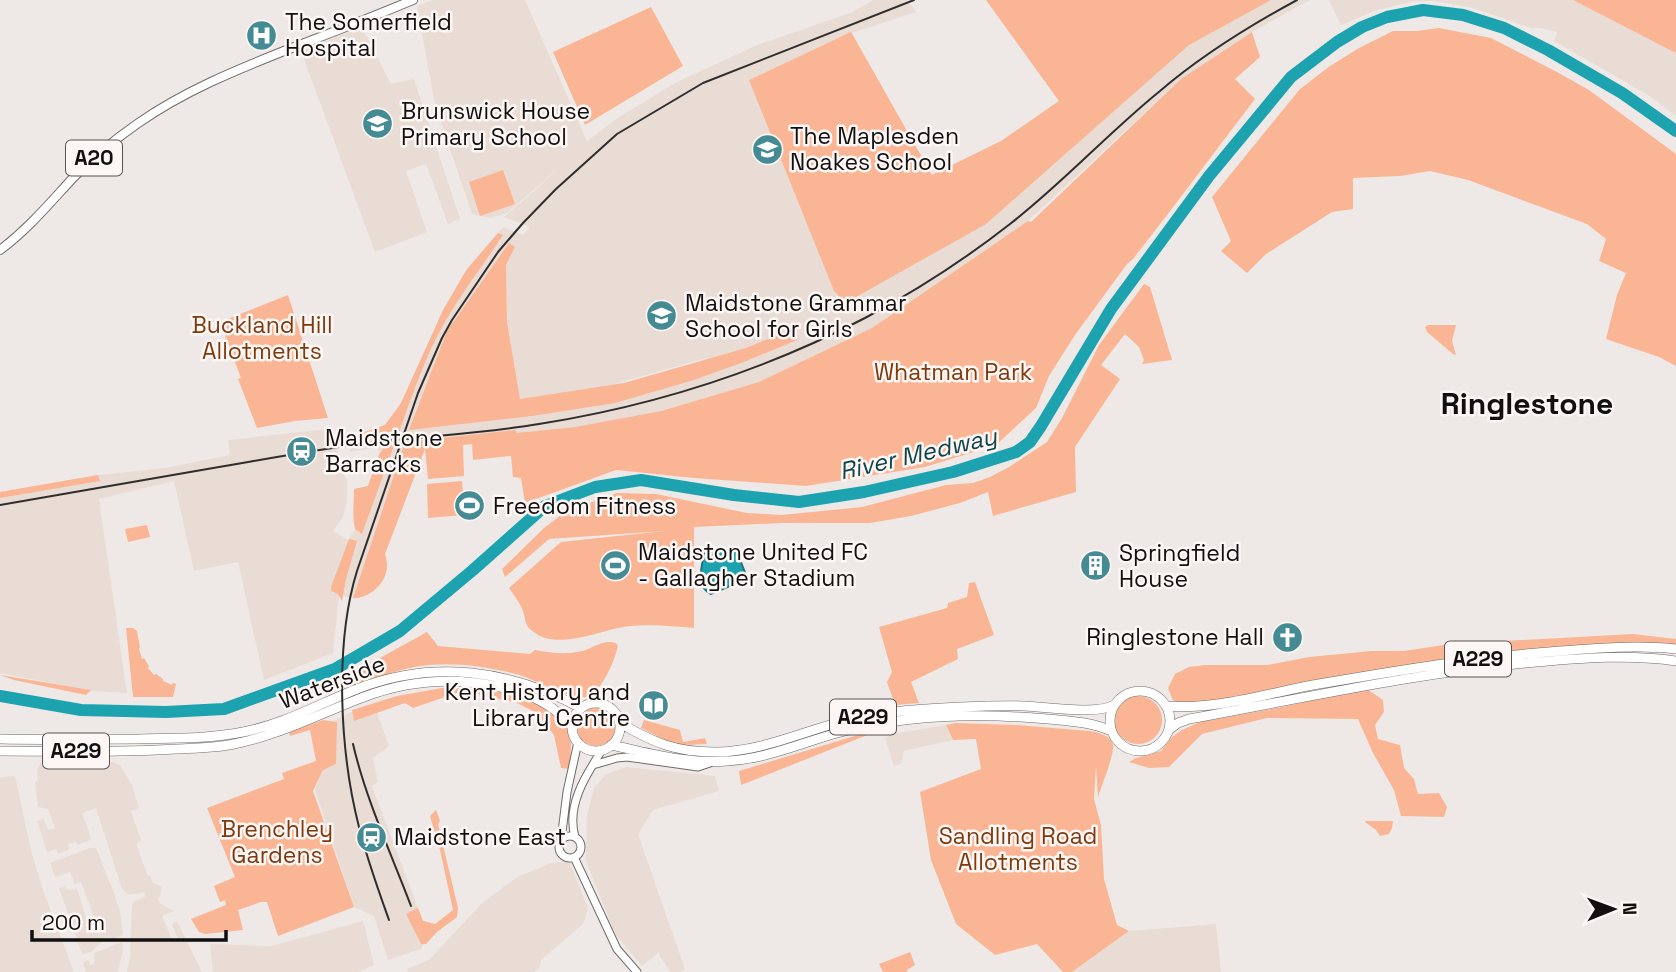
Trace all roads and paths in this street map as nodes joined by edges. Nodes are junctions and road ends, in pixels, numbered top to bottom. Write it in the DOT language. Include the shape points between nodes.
graph roads {
  1 [pos="408,1"];
  2 [pos="0,250"];
  3 [pos="1676,649"];
  4 [pos="1676,662"];
  5 [pos="1114,705"];
  6 [pos="1166,706"];
  7 [pos="581,708"];
  8 [pos="620,723"];
  9 [pos="573,727"];
  10 [pos="1170,729"];
  11 [pos="1111,731"];
  12 [pos="0,739"];
  13 [pos="578,742"];
  14 [pos="607,748"];
  15 [pos="0,751"];
  16 [pos="714,761"];
  17 [pos="593,765"];
  18 [pos="575,837"];
  19 [pos="561,840"];
  20 [pos="574,857"];
  21 [pos="637,972"];
  1 -- 2 [label="main road, A20" via="229,73 159,110 96,155"];
  3 -- 6 [label="highway, A229" via="1609,647 1507,656 1218,704"];
  4 -- 10 [label="highway, A229" via="1595,657 1460,671 1189,719"];
  5 -- 6 [label="highway" via="1126,694 1145,691"];
  5 -- 8 [label="highway, A229" via="1094,711 981,706 900,711 846,720 773,744 718,752 667,747"];
  5 -- 11 [label="highway"];
  6 -- 10 [label="highway"];
  7 -- 8 [label="highway" via="605,704"];
  7 -- 9 [label="highway"];
  7 -- 12 [label="highway, Waterside / A229" via="501,676 439,672 391,678 244,732 200,738"];
  8 -- 14 [label="highway" via="618,736"];
  9 -- 13 [label="highway"];
  9 -- 15 [label="highway, Waterside / A229" via="545,702 518,691 480,682 439,681 384,690 289,728 234,744 133,751"];
  10 -- 11 [label="highway" via="1161,742 1142,751 1125,748"];
  11 -- 16 [label="highway, A229" via="1070,721 937,716 841,732 765,755"];
  13 -- 14 [label="highway" via="589,750"];
  13 -- 19 [label="main road"];
  14 -- 16 [label="highway, A229"];
  14 -- 17 [label="main road"];
  16 -- 17 [label="main road" via="698,767 627,757"];
  17 -- 18 [label="main road" via="575,805"];
  18 -- 19 [label="main road"];
  18 -- 20 [label="main road" via="581,847"];
  19 -- 20 [label="main road" via="562,853"];
  20 -- 21 [label="main road" via="617,949"];
}
